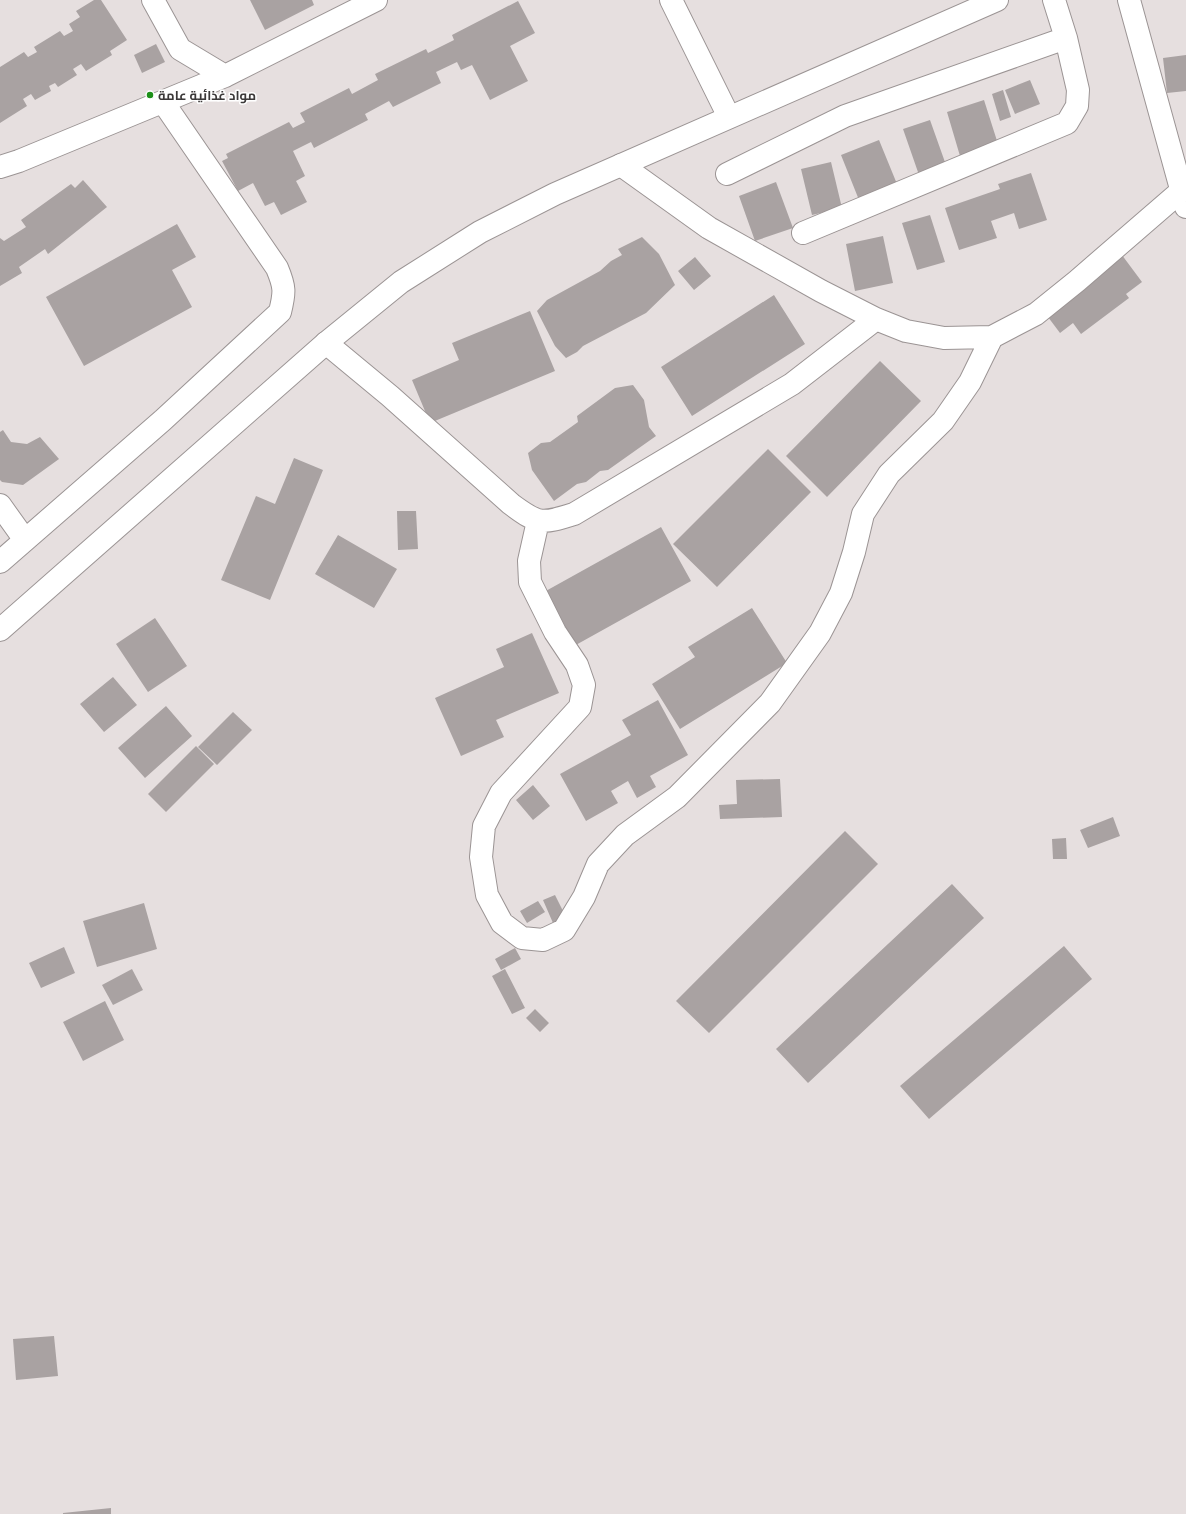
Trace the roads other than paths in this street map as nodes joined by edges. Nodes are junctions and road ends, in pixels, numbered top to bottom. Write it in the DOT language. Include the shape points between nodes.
graph roads {
  1 [pos="153,0"];
  2 [pos="376,0"];
  3 [pos="671,0"];
  4 [pos="997,0"];
  5 [pos="1054,0"];
  6 [pos="1129,0"];
  7 [pos="1066,38"];
  8 [pos="225,76"];
  9 [pos="163,102"];
  10 [pos="729,117"];
  11 [pos="10,164"];
  12 [pos="621,165"];
  13 [pos="727,174"];
  14 [pos="0,176"];
  15 [pos="1184,199"];
  16 [pos="803,233"];
  17 [pos="876,319"];
  18 [pos="992,337"];
  19 [pos="326,343"];
  20 [pos="0,505"];
  21 [pos="538,521"];
  22 [pos="25,540"];
  23 [pos="0,562"];
  24 [pos="0,630"];
  1 -- 8 [label="street" via="180,49"];
  2 -- 8 [label="street"];
  3 -- 10 [label="street"];
  4 -- 10 [label="street"];
  5 -- 7 [label="street"];
  6 -- 15 [label="street"];
  7 -- 13 [label="street" via="845,116"];
  7 -- 16 [label="street" via="1078,90 1077,106 1067,123"];
  8 -- 9 [label="street"];
  9 -- 11 [label="street"];
  9 -- 22 [label="street" via="277,268 284,296 280,312 163,420"];
  10 -- 12 [label="street"];
  11 -- 14 [label="street"];
  12 -- 17 [label="street" via="710,228"];
  12 -- 19 [label="street" via="555,194 480,232 401,282"];
  15 -- 18 [label="street" via="1036,314"];
  17 -- 18 [label="street" via="906,331 944,338"];
  17 -- 21 [label="street" via="792,384 574,514 550,521"];
  18 -- 21 [label="street" via="970,382 943,421 889,474 863,514 841,593 820,633 770,703 677,796 625,834 598,864 584,897 564,930 543,940 522,938 502,923 487,895 481,858 484,826 501,793 580,707 584,685 577,665 555,632 530,582 529,561"];
  19 -- 21 [label="street" via="390,396 511,504 527,517"];
  19 -- 24 [label="street"];
  20 -- 22 [label="street"];
  22 -- 23 [label="street"];
}
